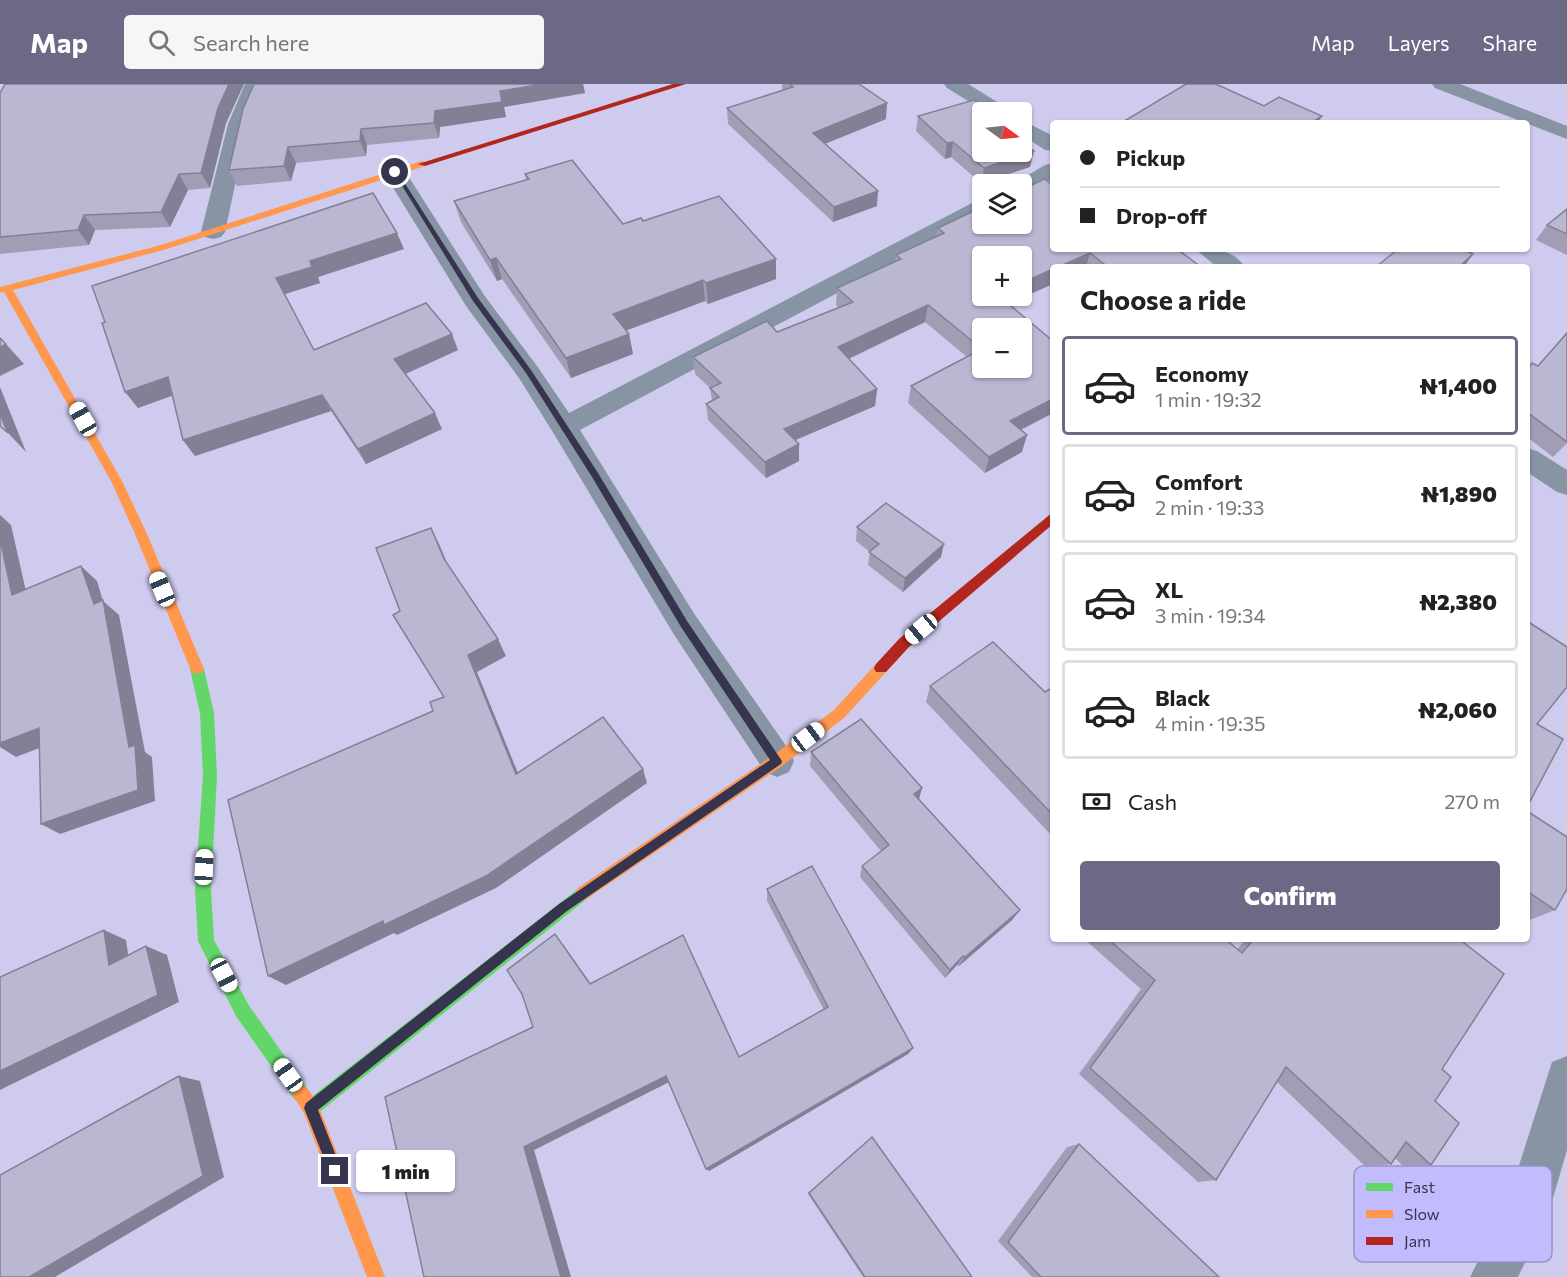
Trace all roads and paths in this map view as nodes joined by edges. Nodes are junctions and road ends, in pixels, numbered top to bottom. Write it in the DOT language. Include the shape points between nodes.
graph roads {
  1 [pos="255,84"];
  2 [pos="682,84"];
  3 [pos="954,84"];
  4 [pos="1442,84"];
  5 [pos="984,102"];
  6 [pos="1032,132"];
  7 [pos="1567,133"];
  8 [pos="1050,143"];
  9 [pos="395,172"];
  10 [pos="1050,172"];
  11 [pos="1032,182"];
  12 [pos="972,212"];
  13 [pos="213,232"];
  14 [pos="1211,252"];
  15 [pos="1229,264"];
  16 [pos="4,289"];
  17 [pos="564,427"];
  18 [pos="1530,460"];
  19 [pos="1567,484"];
  20 [pos="1050,520"];
  21 [pos="785,755"];
  22 [pos="1567,1077"];
  23 [pos="311,1108"];
  24 [pos="1541,1166"];
  25 [pos="1501,1262"];
  26 [pos="376,1277"];
  27 [pos="1493,1277"];
  1 -- 13 [label="street" via="238,124"];
  2 -- 9 [label="street"];
  3 -- 5 [label="street"];
  4 -- 7 [label="street"];
  6 -- 8 [label="street"];
  9 -- 13 [label="street"];
  9 -- 17 [label="street" via="476,300"];
  10 -- 11 [label="street"];
  12 -- 17 [label="street"];
  13 -- 16 [label="street"];
  14 -- 15 [label="street"];
  16 -- 23 [label="street" via="104,457 200,677 207,713 210,775 203,890 206,941 242,1010"];
  17 -- 21 [label="street" via="684,624"];
  18 -- 19 [label="street"];
  20 -- 21 [label="street" via="904,643 839,714"];
  21 -- 23 [label="street" via="563,908"];
  22 -- 24 [label="street"];
  23 -- 26 [label="street"];
  25 -- 27 [label="street"];
}
